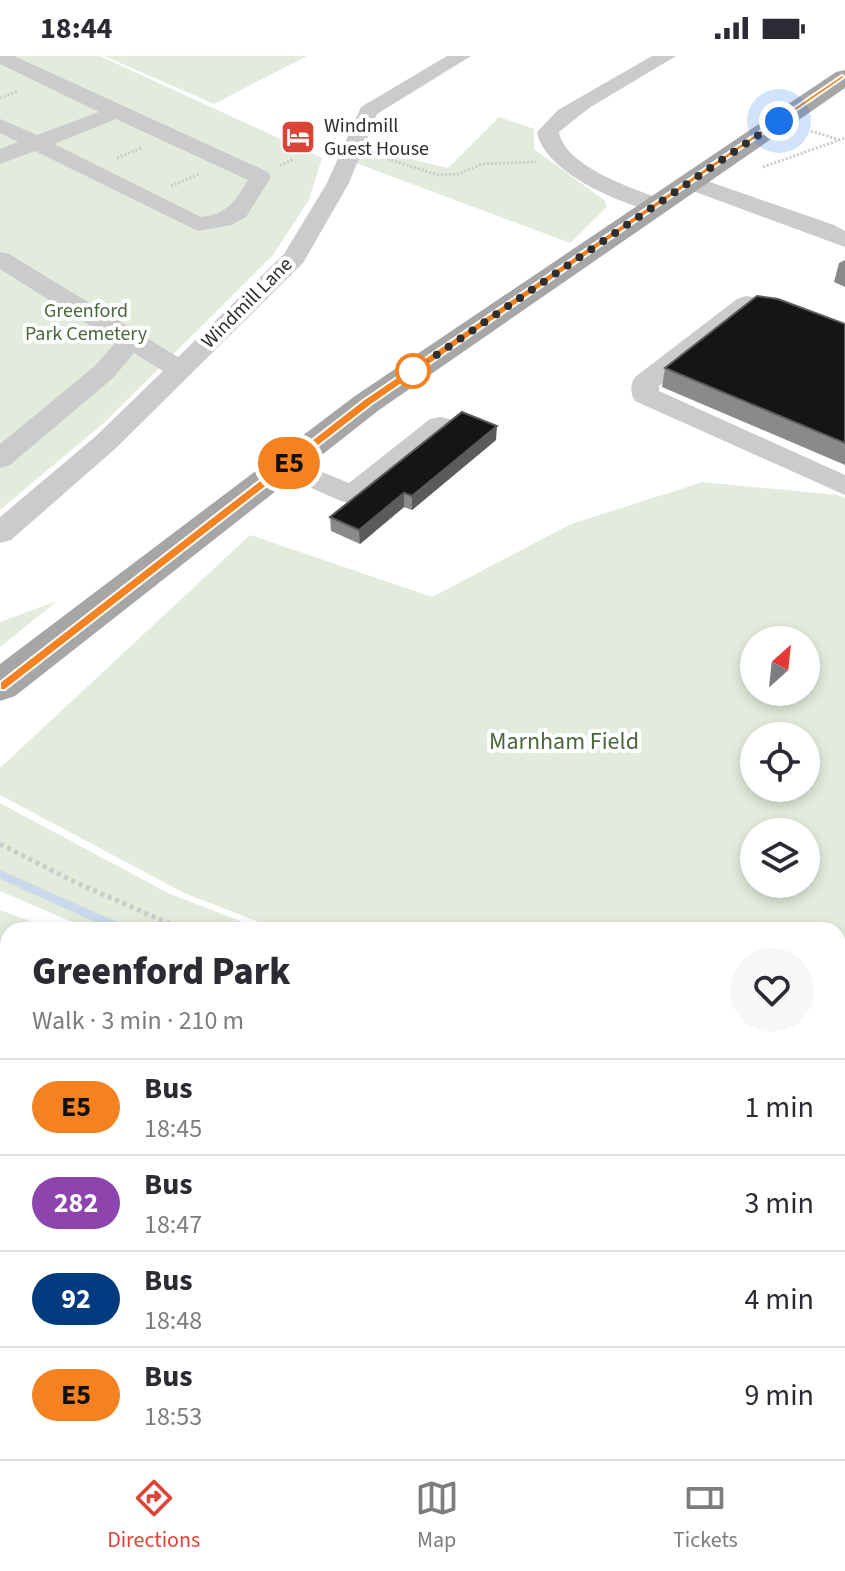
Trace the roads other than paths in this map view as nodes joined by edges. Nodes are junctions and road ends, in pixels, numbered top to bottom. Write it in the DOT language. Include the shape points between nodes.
graph roads {
  1 [pos="461,56"];
  2 [pos="666,56"];
  3 [pos="0,57"];
  4 [pos="845,77"];
  5 [pos="117,112"];
  6 [pos="0,125"];
  7 [pos="36,143"];
  8 [pos="0,157"];
  9 [pos="617,165"];
  10 [pos="592,178"];
  11 [pos="690,182"];
  12 [pos="655,205"];
  13 [pos="845,240"];
  14 [pos="0,259"];
  15 [pos="845,334"];
  16 [pos="131,340"];
  17 [pos="180,370"];
  18 [pos="440,425"];
  19 [pos="0,459"];
  20 [pos="285,466"];
  21 [pos="845,486"];
  22 [pos="0,533"];
  23 [pos="0,686"];
  1 -- 17 [label="street, Windmill Lane" via="368,111 338,183 294,258"];
  2 -- 10 [label="street" via="548,129 557,152"];
  3 -- 5 [label="street"];
  4 -- 11 [label="main road"];
  5 -- 7 [label="street"];
  5 -- 7 [label="street" via="260,177 239,213 224,222 198,224"];
  6 -- 7 [label="street"];
  7 -- 8 [label="street"];
  9 -- 10 [label="street"];
  10 -- 12 [label="street"];
  11 -- 12 [label="main road"];
  11 -- 13 [label="street"];
  12 -- 20 [label="main road" via="367,403"];
  14 -- 16 [label="street"];
  15 -- 21 [label="street" via="778,308 746,304 655,373 645,383 645,395"];
  16 -- 17 [label="street"];
  16 -- 19 [label="street" via="104,372"];
  17 -- 22 [label="street, Windmill Lane"];
  18 -- 20 [label="street" via="352,495"];
  20 -- 23 [label="main road"];
}
